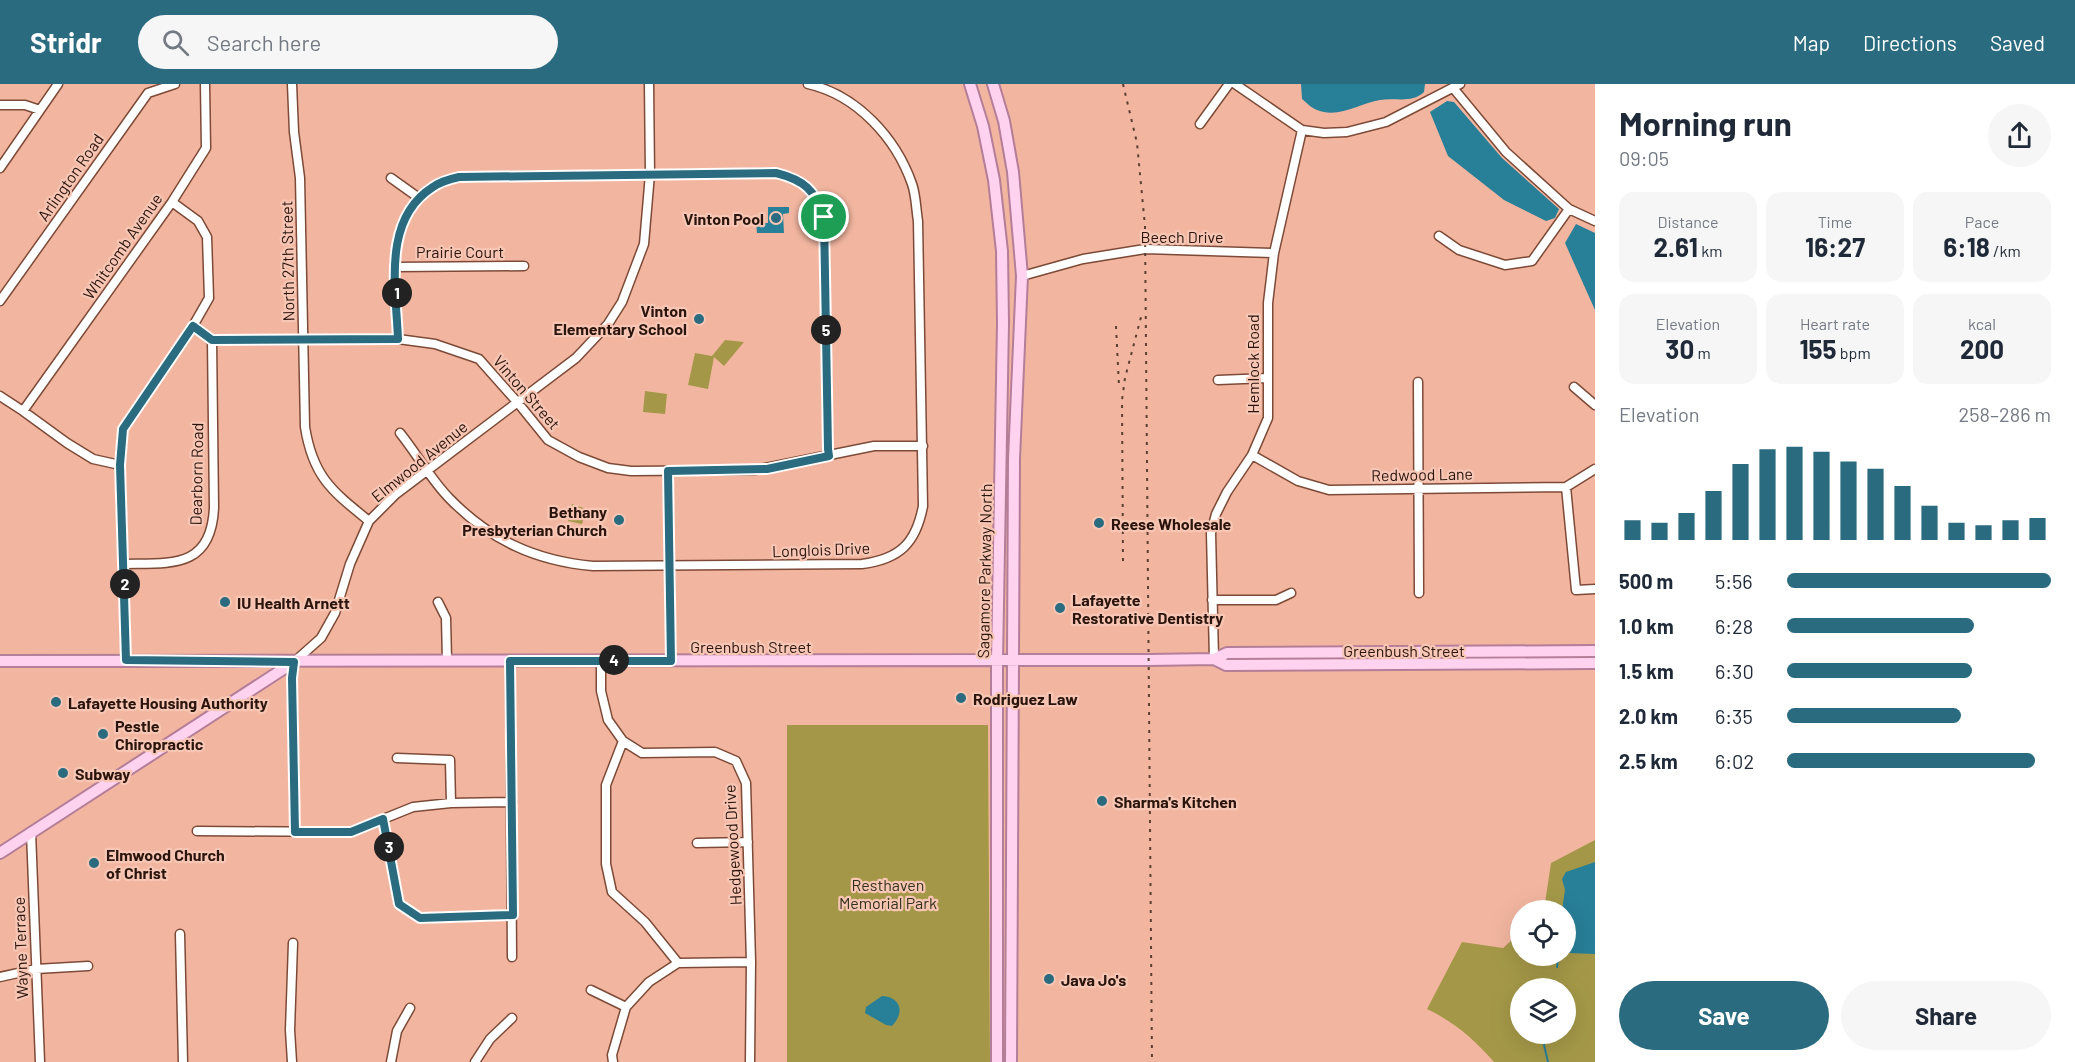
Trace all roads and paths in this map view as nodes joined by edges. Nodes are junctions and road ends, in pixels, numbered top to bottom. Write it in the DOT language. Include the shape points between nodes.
graph roads {
  1 [pos="58,84"];
  2 [pos="175,84"];
  3 [pos="205,84"];
  4 [pos="292,84"];
  5 [pos="649,84"];
  6 [pos="808,84"];
  7 [pos="970,84"];
  8 [pos="993,84"];
  9 [pos="1229,84"];
  10 [pos="1235,84"];
  11 [pos="1457,86"];
  12 [pos="0,105"];
  13 [pos="40,110"];
  14 [pos="1200,124"];
  15 [pos="1302,130"];
  16 [pos="0,168"];
  17 [pos="650,174"];
  18 [pos="391,178"];
  19 [pos="418,198"];
  20 [pos="172,202"];
  21 [pos="1569,209"];
  22 [pos="1595,221"];
  23 [pos="1439,236"];
  24 [pos="1274,253"];
  25 [pos="524,266"];
  26 [pos="396,267"];
  27 [pos="1022,276"];
  28 [pos="0,301"];
  29 [pos="193,326"];
  30 [pos="303,338"];
  31 [pos="398,339"];
  32 [pos="212,340"];
  33 [pos="1268,378"];
  34 [pos="1218,380"];
  35 [pos="1418,382"];
  36 [pos="1574,387"];
  37 [pos="0,396"];
  38 [pos="518,403"];
  39 [pos="1595,405"];
  40 [pos="23,411"];
  41 [pos="400,432"];
  42 [pos="923,446"];
  43 [pos="1252,455"];
  44 [pos="829,456"];
  45 [pos="120,465"];
  46 [pos="1595,469"];
  47 [pos="428,470"];
  48 [pos="668,471"];
  49 [pos="1566,487"];
  50 [pos="1419,490"];
  51 [pos="369,521"];
  52 [pos="124,564"];
  53 [pos="670,566"];
  54 [pos="1595,589"];
  55 [pos="1291,593"];
  56 [pos="1419,593"];
  57 [pos="1212,600"];
  58 [pos="438,602"];
  59 [pos="1595,651"];
  60 [pos="1214,659"];
  61 [pos="126,660"];
  62 [pos="447,660"];
  63 [pos="601,660"];
  64 [pos="0,661"];
  65 [pos="510,661"];
  66 [pos="671,661"];
  67 [pos="997,661"];
  68 [pos="1013,661"];
  69 [pos="294,662"];
  70 [pos="1595,663"];
  71 [pos="623,741"];
  72 [pos="397,758"];
  73 [pos="512,802"];
  74 [pos="451,803"];
  75 [pos="383,819"];
  76 [pos="197,831"];
  77 [pos="31,832"];
  78 [pos="295,832"];
  79 [pos="748,842"];
  80 [pos="697,843"];
  81 [pos="0,853"];
  82 [pos="513,915"];
  83 [pos="180,934"];
  84 [pos="293,943"];
  85 [pos="512,957"];
  86 [pos="751,962"];
  87 [pos="678,963"];
  88 [pos="88,966"];
  89 [pos="36,969"];
  90 [pos="0,977"];
  91 [pos="591,990"];
  92 [pos="626,1007"];
  93 [pos="410,1008"];
  94 [pos="512,1018"];
  95 [pos="40,1062"];
  96 [pos="183,1062"];
  97 [pos="292,1062"];
  98 [pos="391,1062"];
  99 [pos="475,1062"];
  100 [pos="613,1062"];
  101 [pos="750,1062"];
  102 [pos="997,1062"];
  103 [pos="1011,1062"];
  1 -- 13 [label="street"];
  2 -- 28 [label="street, Arlington Road" via="148,93"];
  3 -- 20 [label="street, Whitcomb Avenue" via="206,147"];
  4 -- 30 [label="street, North 27th Street" via="300,178"];
  5 -- 17 [label="street, Elmwood Avenue"];
  6 -- 42 [label="street, Longlois Drive" via="822,87 853,105 880,127 913,185 918,221"];
  7 -- 67 [label="main road, Sagamore Parkway North" via="994,180 1002,251"];
  8 -- 27 [label="main road, Sagamore Parkway North" via="1013,172"];
  9 -- 14 [label="street"];
  10 -- 15 [label="street"];
  11 -- 15 [label="street" via="1386,122 1347,132"];
  11 -- 21 [label="street" via="1506,153"];
  12 -- 13 [label="street" via="25,105"];
  13 -- 16 [label="street"];
  15 -- 24 [label="street, Hemlock Road"];
  17 -- 19 [label="street" via="459,177 434,186"];
  17 -- 38 [label="street, Elmwood Avenue" via="644,244 622,302 608,324 576,358"];
  17 -- 44 [label="street" via="776,173 792,177 818,200 824,217"];
  18 -- 19 [label="street"];
  19 -- 26 [label="street" via="402,224"];
  20 -- 29 [label="street" via="198,221 207,237 209,298"];
  20 -- 40 [label="street, Whitcomb Avenue"];
  21 -- 22 [label="street"];
  21 -- 23 [label="street" via="1532,261 1505,265 1459,250"];
  24 -- 27 [label="street, Beech Drive" via="1145,249 1083,259"];
  24 -- 33 [label="street, Hemlock Road" via="1268,303"];
  25 -- 26 [label="street, Prairie Court"];
  26 -- 31 [label="street"];
  27 -- 68 [label="main road, Sagamore Parkway North" via="1014,459"];
  29 -- 32 [label="street"];
  29 -- 45 [label="street" via="123,429"];
  30 -- 31 [label="street, Vinton Street"];
  30 -- 32 [label="street, Vinton Street"];
  30 -- 51 [label="street, North 27th Street" via="305,427 314,465 327,484"];
  31 -- 38 [label="street, Vinton Street" via="435,344 479,359"];
  32 -- 52 [label="street, Dearborn Road" via="214,508 210,534 192,556 174,564"];
  33 -- 34 [label="street"];
  33 -- 43 [label="street, Hemlock Road" via="1268,418"];
  35 -- 50 [label="street"];
  36 -- 39 [label="street"];
  37 -- 40 [label="street"];
  38 -- 47 [label="street, Elmwood Avenue"];
  38 -- 48 [label="street, Vinton Street" via="548,440 579,457 608,468"];
  40 -- 45 [label="street" via="93,459"];
  41 -- 47 [label="street, Longlois Drive"];
  42 -- 44 [label="street, Vinton Street" via="874,446"];
  42 -- 53 [label="street, Longlois Drive" via="920,527 897,553 879,562"];
  43 -- 50 [label="street, Redwood Lane" via="1298,482 1329,490"];
  43 -- 57 [label="street, Hemlock Road" via="1216,514 1211,533"];
  44 -- 48 [label="street, Vinton Street" via="761,470"];
  45 -- 52 [label="street"];
  46 -- 49 [label="street"];
  47 -- 51 [label="street, Elmwood Avenue"];
  47 -- 53 [label="street, Longlois Drive" via="448,498 471,519 528,552 564,563 593,566"];
  48 -- 53 [label="street"];
  49 -- 50 [label="street, Redwood Lane"];
  49 -- 54 [label="street" via="1576,590"];
  50 -- 56 [label="street"];
  51 -- 69 [label="street, Elmwood Avenue" via="335,613 321,638"];
  52 -- 61 [label="street"];
  53 -- 66 [label="street"];
  55 -- 57 [label="street" via="1276,600"];
  57 -- 60 [label="street, Hemlock Road"];
  58 -- 62 [label="street" via="446,618"];
  59 -- 60 [label="main road, Greenbush Street" via="1227,653"];
  60 -- 68 [label="main road, Greenbush Street"];
  60 -- 70 [label="main road, Greenbush Street" via="1226,665"];
  61 -- 64 [label="main road, Greenbush Street"];
  61 -- 69 [label="main road, Greenbush Street"];
  62 -- 65 [label="main road, Greenbush Street"];
  62 -- 69 [label="main road, Greenbush Street"];
  63 -- 65 [label="main road, Greenbush Street"];
  63 -- 66 [label="main road, Greenbush Street"];
  63 -- 71 [label="street" via="601,691 608,720"];
  65 -- 73 [label="street"];
  66 -- 67 [label="main road, Greenbush Street"];
  67 -- 68 [label="main road, Greenbush Street"];
  67 -- 102 [label="main road, Sagamore Parkway North"];
  68 -- 103 [label="main road, Sagamore Parkway North"];
  69 -- 77 [label="main road, Elmwood Avenue"];
  69 -- 78 [label="street"];
  71 -- 79 [label="street, Hedgewood Drive" via="642,753 715,752 736,761 746,783"];
  71 -- 87 [label="street" via="606,785 606,864 612,892 645,922"];
  72 -- 74 [label="street" via="450,760"];
  73 -- 74 [label="street"];
  73 -- 82 [label="street"];
  74 -- 75 [label="street" via="412,807"];
  75 -- 78 [label="street" via="351,832"];
  75 -- 82 [label="street" via="399,904 420,918"];
  76 -- 78 [label="street"];
  77 -- 81 [label="main road, Elmwood Avenue"];
  77 -- 89 [label="street, Wayne Terrace"];
  79 -- 80 [label="street"];
  79 -- 86 [label="street, Hedgewood Drive"];
  82 -- 85 [label="street"];
  83 -- 96 [label="street"];
  84 -- 97 [label="street"];
  86 -- 87 [label="street"];
  86 -- 101 [label="street, Hedgewood Drive"];
  87 -- 92 [label="street" via="649,981"];
  88 -- 89 [label="street"];
  89 -- 90 [label="street"];
  89 -- 95 [label="street, Wayne Terrace"];
  91 -- 92 [label="street"];
  92 -- 100 [label="street"];
  93 -- 98 [label="street" via="397,1031"];
  94 -- 99 [label="street" via="490,1039"];
}
